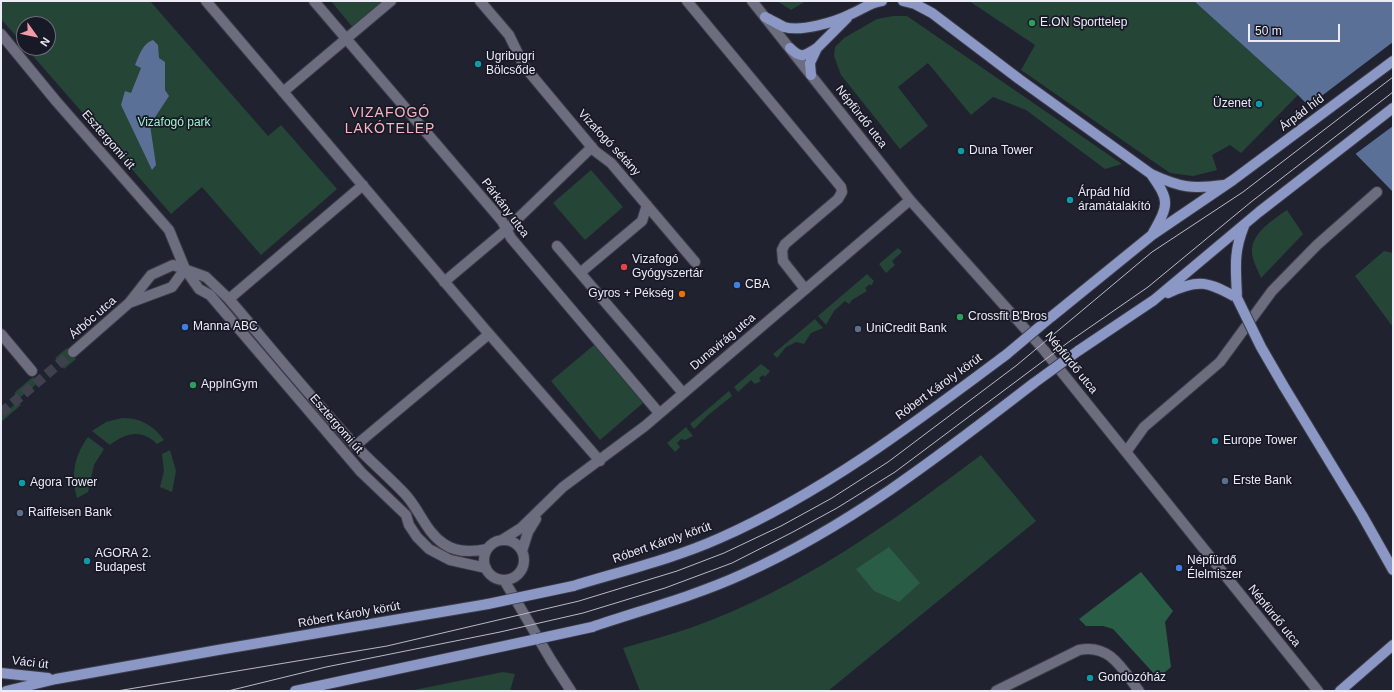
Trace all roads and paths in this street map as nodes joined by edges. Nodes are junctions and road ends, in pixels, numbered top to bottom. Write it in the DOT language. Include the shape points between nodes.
graph roads {
  1 [pos="206,1"];
  2 [pos="314,1"];
  3 [pos="391,1"];
  4 [pos="480,1"];
  5 [pos="687,1"];
  6 [pos="752,1"];
  7 [pos="882,1"];
  8 [pos="903,1"];
  9 [pos="850,15"];
  10 [pos="765,17"];
  11 [pos="1,34"];
  12 [pos="346,40"];
  13 [pos="790,48"];
  14 [pos="817,48"];
  15 [pos="1393,61"];
  16 [pos="811,75"];
  17 [pos="283,92"];
  18 [pos="1393,108"];
  19 [pos="592,147"];
  20 [pos="1151,174"];
  21 [pos="1230,183"];
  22 [pos="363,185"];
  23 [pos="1377,192"];
  24 [pos="910,200"];
  25 [pos="647,205"];
  26 [pos="1245,224"];
  27 [pos="507,229"];
  28 [pos="1152,235"];
  29 [pos="557,246"];
  30 [pos="695,262"];
  31 [pos="185,269"];
  32 [pos="580,273"];
  33 [pos="444,282"];
  34 [pos="805,289"];
  35 [pos="1237,298"];
  36 [pos="230,299"];
  37 [pos="1154,300"];
  38 [pos="129,304"];
  39 [pos="1,334"];
  40 [pos="489,334"];
  41 [pos="73,352"];
  42 [pos="32,371"];
  43 [pos="683,393"];
  44 [pos="659,414"];
  45 [pos="355,446"];
  46 [pos="1126,452"];
  47 [pos="600,461"];
  48 [pos="548,500"];
  49 [pos="502,540"];
  50 [pos="487,549"];
  51 [pos="522,551"];
  52 [pos="486,568"];
  53 [pos="1393,570"];
  54 [pos="504,580"];
  55 [pos="1393,645"];
  56 [pos="1,672"];
  57 [pos="56,679"];
  58 [pos="6,691"];
  59 [pos="33,691"];
  60 [pos="295,691"];
  61 [pos="571,691"];
  62 [pos="996,691"];
  63 [pos="1139,691"];
  64 [pos="1318,691"];
  65 [pos="1340,691"];
  1 -- 17 [label="street"];
  2 -- 12 [label="street, Párkány utca"];
  3 -- 12 [label="street"];
  4 -- 19 [label="street, Vizafogó sétány" via="509,35 524,66"];
  5 -- 34 [label="street" via="841,187 842,192 838,199 785,244 782,250 783,261"];
  6 -- 10 [label="street, Népfürdő utca"];
  7 -- 9 [label="main road"];
  8 -- 20 [label="main road" via="932,13 1019,80"];
  9 -- 10 [label="main road" via="804,27 785,27"];
  9 -- 14 [label="main road"];
  10 -- 13 [label="street, Népfürdő utca"];
  11 -- 31 [label="street, Esztergomi út" via="169,230"];
  12 -- 17 [label="street"];
  12 -- 27 [label="street, Párkány utca"];
  13 -- 14 [label="main road" via="797,55 805,55"];
  13 -- 16 [label="street, Népfürdő utca"];
  14 -- 16 [label="main road" via="810,63"];
  15 -- 21 [label="main road, Árpád híd"];
  16 -- 24 [label="street, Népfürdő utca"];
  17 -- 22 [label="street"];
  18 -- 26 [label="main road"];
  19 -- 25 [label="street, Vizafogó sétány" via="611,163"];
  19 -- 27 [label="street"];
  20 -- 21 [label="main road" via="1172,184 1190,188"];
  20 -- 28 [label="main road" via="1166,201 1165,212"];
  21 -- 28 [label="main road, Róbert Károly körút"];
  22 -- 33 [label="street"];
  22 -- 36 [label="street"];
  23 -- 46 [label="street" via="1317,245 1272,291 1220,362 1144,428"];
  24 -- 34 [label="street, Dunavirág utca"];
  24 -- 46 [label="street, Népfürdő utca" via="1044,350"];
  25 -- 30 [label="street, Vizafogó sétány"];
  25 -- 32 [label="street" via="642,221"];
  26 -- 35 [label="main road" via="1237,243 1235,259"];
  26 -- 37 [label="main road"];
  27 -- 33 [label="street"];
  27 -- 44 [label="street, Párkány utca" via="511,238"];
  28 -- 57 [label="main road, Róbert Károly körút, bridge" via="1006,354 929,412 831,480 772,513 718,538 654,562 573,586 488,604"];
  29 -- 32 [label="street"];
  31 -- 36 [label="street, Esztergomi út" via="206,277"];
  31 -- 38 [label="street, Árbóc utca" via="172,287"];
  31 -- 38 [label="street, Árbóc utca" via="173,265 151,275"];
  31 -- 52 [label="street, Esztergomi út" via="199,289 210,296 361,472 406,515 417,537 429,549 450,560"];
  32 -- 43 [label="street"];
  33 -- 40 [label="street"];
  34 -- 43 [label="street, Dunavirág utca"];
  35 -- 37 [label="main road" via="1203,283 1196,283"];
  35 -- 53 [label="main road, bridge" via="1261,347"];
  36 -- 45 [label="street, Esztergomi út"];
  37 -- 60 [label="main road, bridge" via="1078,351 907,479 804,543 743,574 592,627"];
  38 -- 41 [label="street, Árbóc utca"];
  39 -- 42 [label="street"];
  40 -- 45 [label="street, Esztergomi út"];
  40 -- 47 [label="street"];
  43 -- 44 [label="street, Dunavirág utca"];
  44 -- 47 [label="street, Dunavirág utca"];
  45 -- 50 [label="street, Esztergomi út" via="405,495 427,529 445,545 472,552"];
  46 -- 64 [label="street, Népfürdő utca"];
  47 -- 48 [label="street, Dunavirág utca"];
  48 -- 49 [label="street, Dunavirág utca" via="521,528"];
  48 -- 51 [label="street, Dunavirág utca" via="528,532"];
  49 -- 50 [label="street, Esztergomi út"];
  49 -- 51 [label="street" via="514,542"];
  50 -- 52 [label="street" via="484,558"];
  51 -- 54 [label="street" via="522,568 515,577"];
  52 -- 54 [label="street, Esztergomi út" via="490,574"];
  54 -- 61 [label="street, Esztergomi út"];
  55 -- 65 [label="main road"];
  56 -- 57 [label="main road, Váci út"];
  57 -- 58 [label="main road, Róbert Károly körút"];
  57 -- 59 [label="main road"];
  62 -- 63 [label="street" via="1090,647 1104,651 1117,662"];
}
